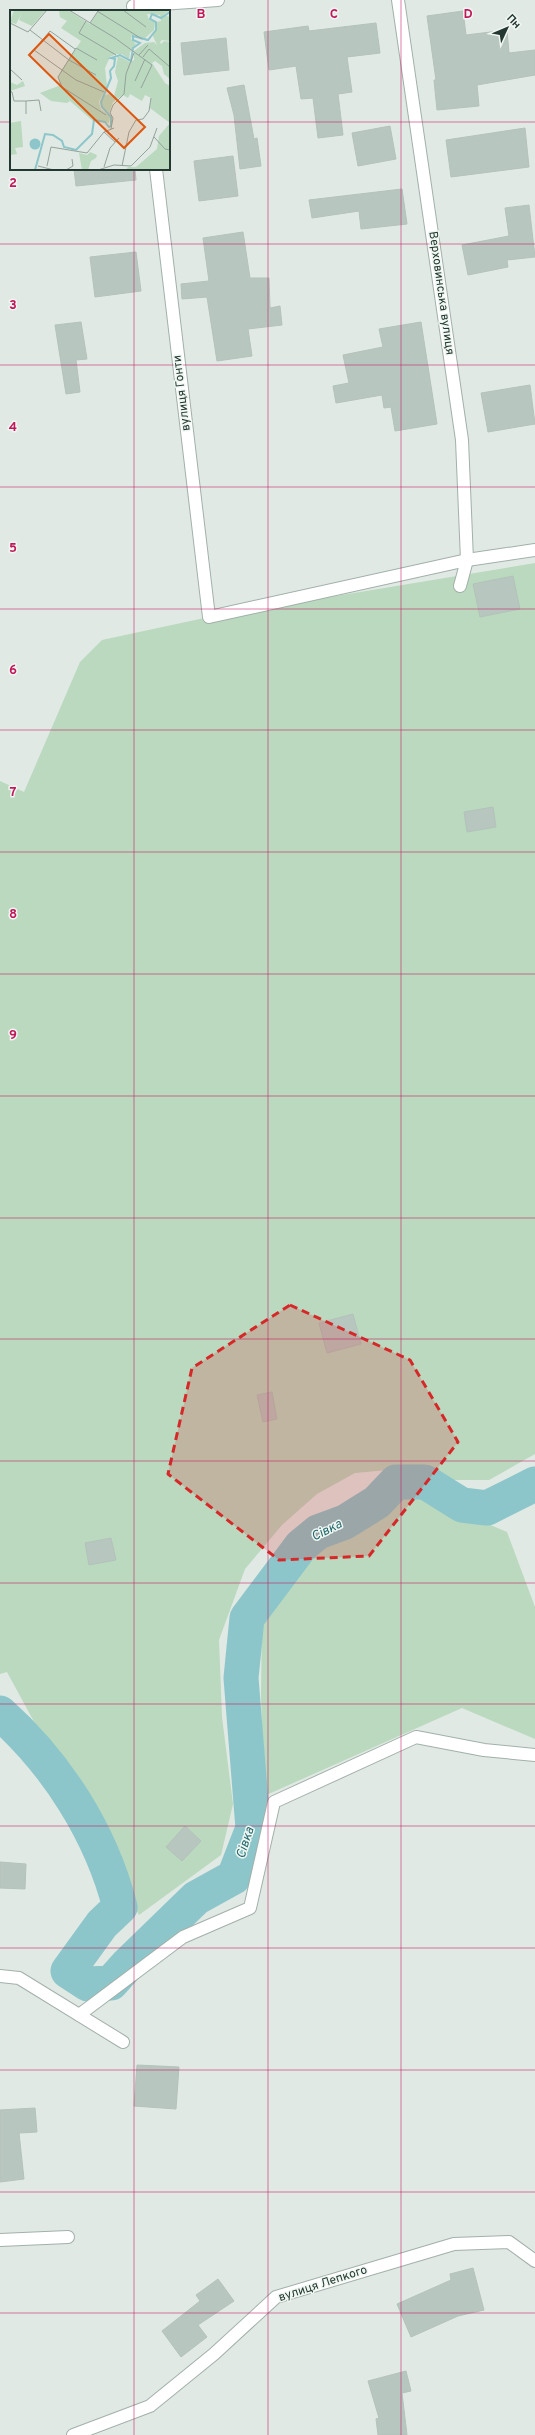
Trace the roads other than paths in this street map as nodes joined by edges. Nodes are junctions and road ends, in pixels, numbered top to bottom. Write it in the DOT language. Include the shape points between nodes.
graph roads {
  1 [pos="218,0"];
  2 [pos="398,0"];
  3 [pos="133,8"];
  4 [pos="156,170"];
  5 [pos="535,550"];
  6 [pos="467,560"];
  7 [pos="460,586"];
  8 [pos="535,1755"];
  9 [pos="0,1976"];
  10 [pos="79,2015"];
  11 [pos="123,2042"];
  12 [pos="68,2237"];
  13 [pos="0,2240"];
  14 [pos="535,2261"];
  15 [pos="73,2435"];
  1 -- 3 [label="street"];
  2 -- 6 [label="street, Верховинська вулиця" via="462,440"];
  4 -- 6 [label="street, вулиця Гонти" via="209,617"];
  5 -- 6 [label="street"];
  6 -- 7 [label="street, Верховинська вулиця"];
  8 -- 10 [label="street" via="484,1750 416,1737 274,1802 250,1908 183,1937"];
  9 -- 10 [label="street" via="19,1978"];
  10 -- 11 [label="street"];
  12 -- 13 [label="street"];
  14 -- 15 [label="street, вулиця Лепкого" via="509,2242 454,2244 276,2297 214,2354 150,2406"];
}
